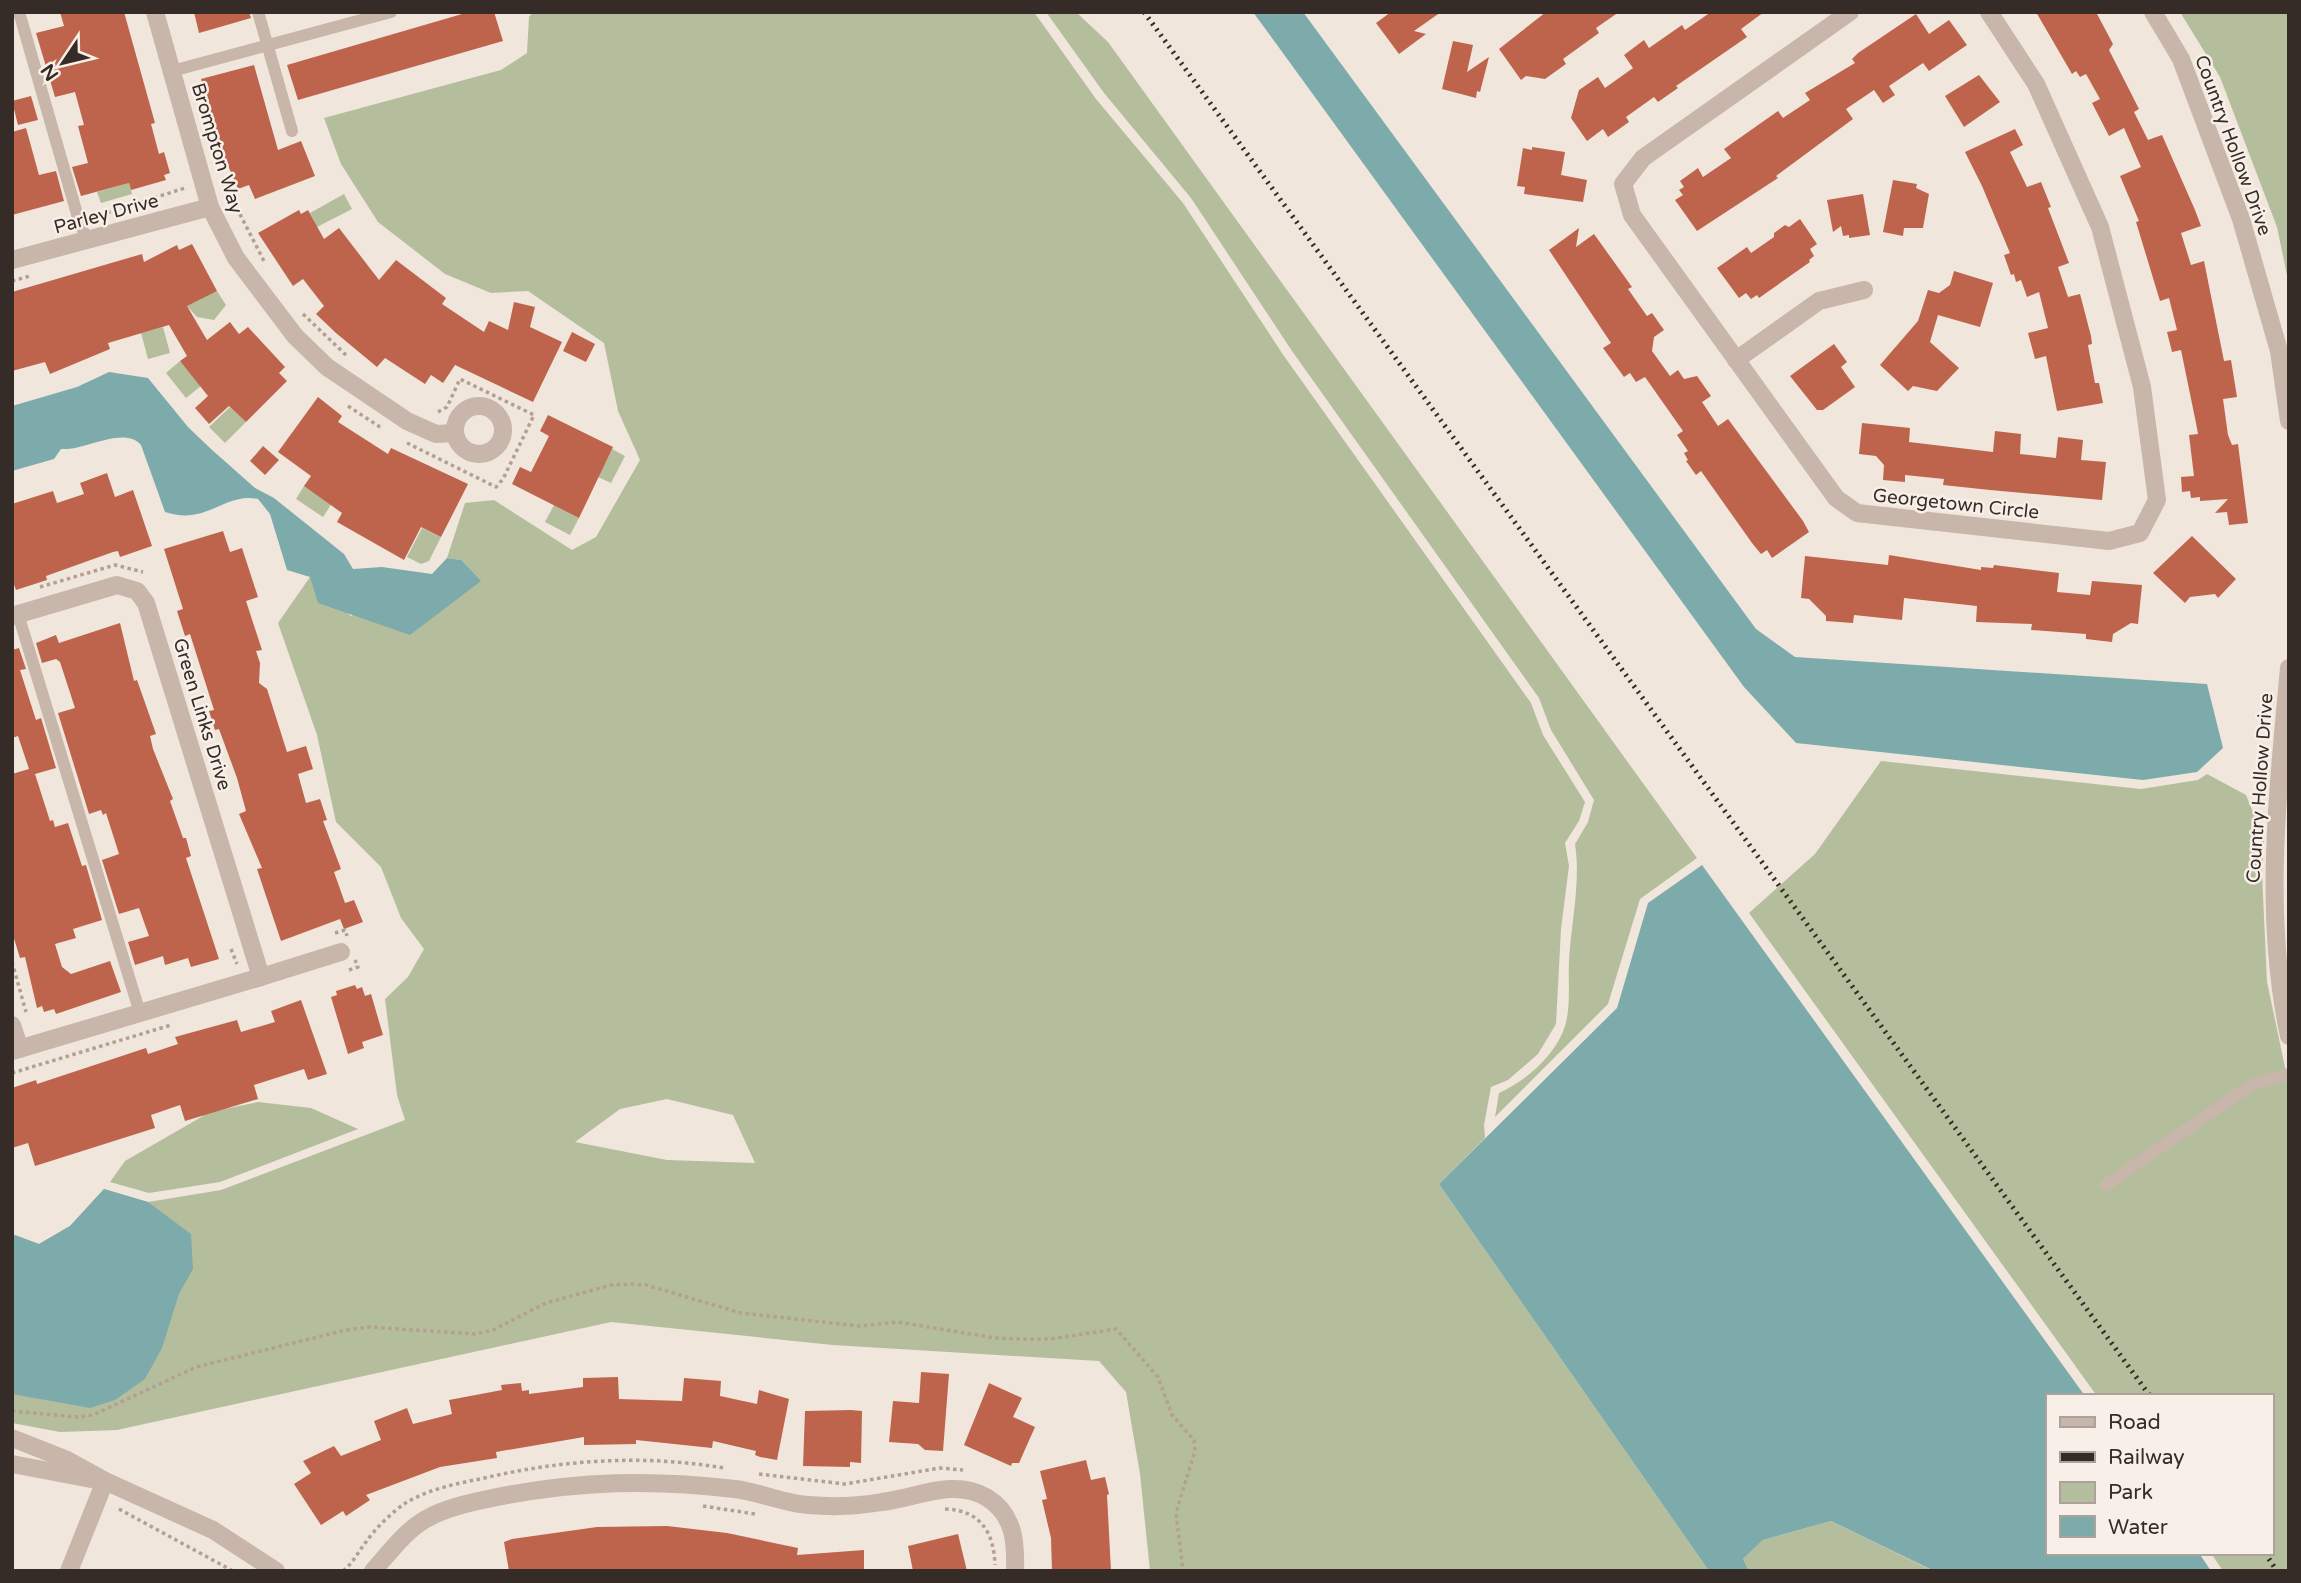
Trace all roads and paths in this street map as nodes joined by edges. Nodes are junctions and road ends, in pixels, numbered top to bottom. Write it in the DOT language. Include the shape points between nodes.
graph roads {
  1 [pos="19,12"];
  2 [pos="155,12"];
  3 [pos="258,12"];
  4 [pos="391,12"];
  5 [pos="1850,12"];
  6 [pos="1989,12"];
  7 [pos="2153,12"];
  8 [pos="268,45"];
  9 [pos="172,71"];
  10 [pos="292,131"];
  11 [pos="185,188"];
  12 [pos="210,207"];
  13 [pos="79,221"];
  14 [pos="87,240"];
  15 [pos="12,260"];
  16 [pos="1864,290"];
  17 [pos="1736,360"];
  18 [pos="2289,421"];
  19 [pos="455,433"];
  20 [pos="15,615"];
  21 [pos="2289,668"];
  22 [pos="229,940"];
  23 [pos="341,951"];
  24 [pos="12,962"];
  25 [pos="259,969"];
  26 [pos="140,1013"];
  27 [pos="21,1022"];
  28 [pos="2289,1036"];
  29 [pos="16,1050"];
  30 [pos="2289,1074"];
  31 [pos="2106,1185"];
  32 [pos="12,1411"];
  33 [pos="12,1438"];
  34 [pos="12,1464"];
  35 [pos="105,1481"];
  36 [pos="97,1500"];
  37 [pos="698,1505"];
  38 [pos="933,1509"];
  39 [pos="766,1516"];
  40 [pos="69,1571"];
  41 [pos="233,1571"];
  42 [pos="276,1571"];
  43 [pos="373,1571"];
  44 [pos="995,1571"];
  45 [pos="1016,1571"];
  46 [pos="1183,1571"];
  1 -- 13 [label="lane"];
  2 -- 9 [label="street, Brompton Way"];
  3 -- 8 [label="lane"];
  4 -- 8 [label="lane"];
  5 -- 17 [label="street, Georgetown Circle" via="1643,158 1623,184 1632,215"];
  6 -- 17 [label="street, Georgetown Circle" via="2036,84 2100,227 2144,399 2157,500 2140,533 2109,541 1857,513 1836,498"];
  7 -- 18 [label="street, Country Hollow Drive" via="2181,58 2241,219 2279,351"];
  8 -- 9 [label="lane"];
  8 -- 10 [label="lane"];
  9 -- 12 [label="street, Brompton Way"];
  11 -- 13 [label="path"];
  12 -- 14 [label="street, Parley Drive"];
  12 -- 19 [label="street, Brompton Way" via="236,258 268,302 327,367 407,421 436,435"];
  13 -- 14 [label="lane"];
  14 -- 15 [label="street, Parley Drive"];
  16 -- 17 [label="street" via="1819,301"];
  20 -- 25 [label="street, Green Links Drive" via="117,585 137,591 146,603"];
  20 -- 26 [label="lane"];
  21 -- 28 [label="street, Country Hollow Drive" via="2272,874 2277,981"];
  22 -- 25 [label="path" via="235,963"];
  23 -- 25 [label="street"];
  24 -- 27 [label="path"];
  25 -- 26 [label="street"];
  26 -- 29 [label="street"];
  27 -- 29 [label="street"];
  30 -- 31 [label="lane" via="2251,1085"];
  32 -- 46 [label="path" via="93,1415 196,1367 346,1330 369,1327 475,1335 546,1303 611,1285 646,1285 741,1313 859,1326 898,1322 995,1338 1050,1339 1116,1329 1157,1377 1172,1415 1194,1440 1195,1451 1176,1513"];
  33 -- 35 [label="street"];
  34 -- 35 [label="street"];
  35 -- 36 [label="street"];
  35 -- 42 [label="street" via="213,1530"];
  36 -- 40 [label="street"];
  36 -- 41 [label="path"];
  37 -- 39 [label="path"];
  38 -- 44 [label="path" via="974,1514 992,1538"];
  43 -- 45 [label="street" via="398,1541 426,1519 461,1505 555,1485 648,1481 737,1489 807,1505 882,1503 940,1489 962,1490 984,1496 1003,1510 1016,1538"];
}
